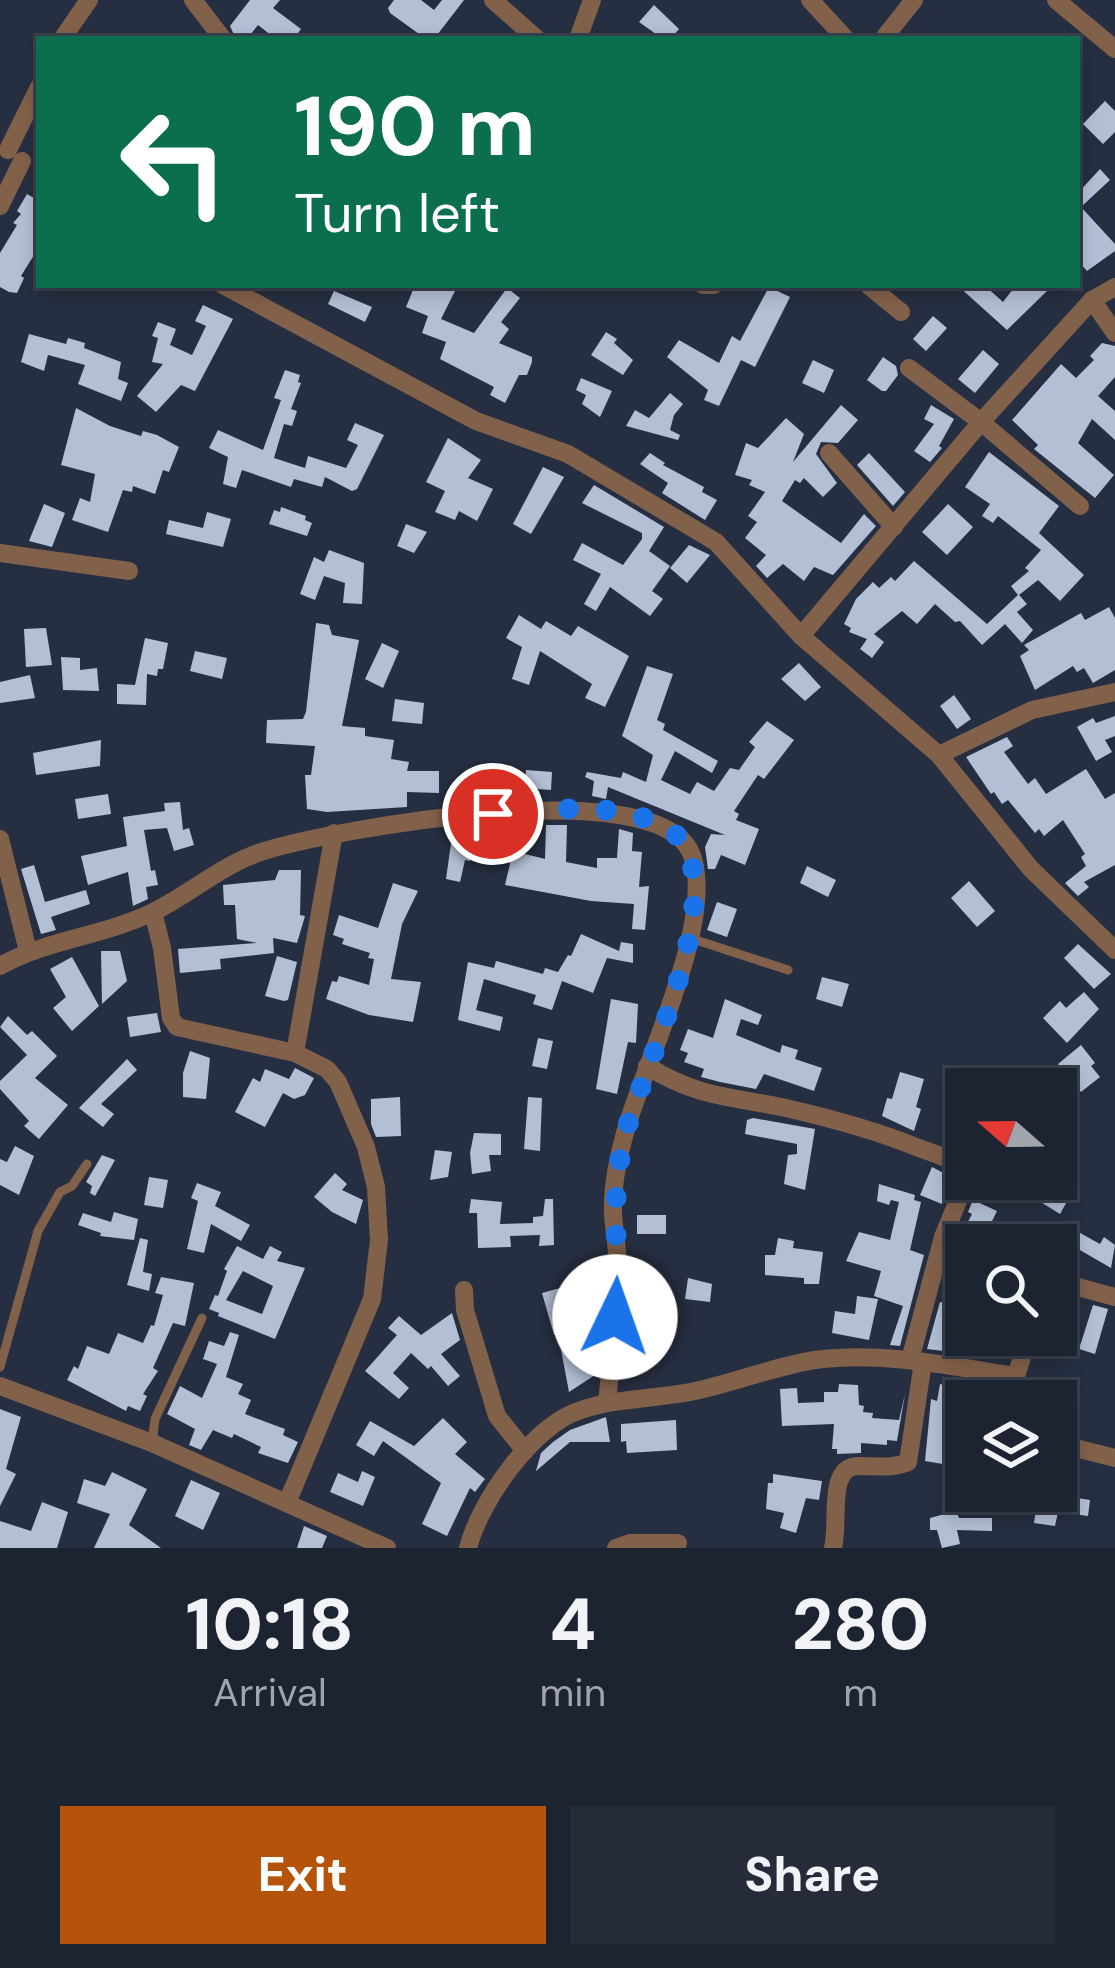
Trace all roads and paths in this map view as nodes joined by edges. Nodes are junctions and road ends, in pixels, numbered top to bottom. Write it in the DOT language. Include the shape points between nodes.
graph roads {
  1 [pos="89,0"];
  2 [pos="193,0"];
  3 [pos="493,0"];
  4 [pos="592,0"];
  5 [pos="810,0"];
  6 [pos="914,0"];
  7 [pos="1056,0"];
  8 [pos="64,36"];
  9 [pos="221,36"];
  10 [pos="534,36"];
  11 [pos="579,36"];
  12 [pos="843,36"];
  13 [pos="885,36"];
  14 [pos="1115,49"];
  15 [pos="36,97"];
  16 [pos="17,157"];
  17 [pos="0,206"];
  18 [pos="1115,287"];
  19 [pos="229,288"];
  20 [pos="872,288"];
  21 [pos="1092,300"];
  22 [pos="902,312"];
  23 [pos="1115,333"];
  24 [pos="909,368"];
  25 [pos="981,422"];
  26 [pos="829,453"];
  27 [pos="1080,506"];
  28 [pos="894,527"];
  29 [pos="0,553"];
  30 [pos="129,571"];
  31 [pos="801,636"];
  32 [pos="1115,692"];
  33 [pos="939,755"];
  34 [pos="334,833"];
  35 [pos="0,839"];
  36 [pos="153,912"];
  37 [pos="690,938"];
  38 [pos="1115,950"];
  39 [pos="28,951"];
  40 [pos="0,967"];
  41 [pos="788,970"];
  42 [pos="295,1053"];
  43 [pos="647,1066"];
  44 [pos="945,1159"];
  45 [pos="87,1164"];
  46 [pos="957,1200"];
  47 [pos="1077,1287"];
  48 [pos="464,1290"];
  49 [pos="1115,1297"];
  50 [pos="202,1318"];
  51 [pos="1022,1356"];
  52 [pos="916,1361"];
  53 [pos="0,1366"];
  54 [pos="1016,1376"];
  55 [pos="1017,1380"];
  56 [pos="0,1386"];
  57 [pos="607,1402"];
  58 [pos="152,1443"];
  59 [pos="1077,1448"];
  60 [pos="525,1451"];
  61 [pos="1115,1458"];
  62 [pos="286,1503"];
  63 [pos="678,1544"];
  64 [pos="387,1548"];
  65 [pos="468,1548"];
  66 [pos="616,1548"];
  67 [pos="833,1548"];
  1 -- 8 [label="street"];
  2 -- 9 [label="street"];
  3 -- 10 [label="street"];
  4 -- 11 [label="street"];
  5 -- 12 [label="street"];
  6 -- 13 [label="street"];
  7 -- 14 [label="street"];
  15 -- 16 [label="street"];
  16 -- 17 [label="street"];
  18 -- 21 [label="street"];
  19 -- 31 [label="street" via="476,421 568,454 628,488 716,542"];
  20 -- 22 [label="street"];
  21 -- 23 [label="street"];
  21 -- 25 [label="street"];
  24 -- 25 [label="street"];
  25 -- 27 [label="street"];
  25 -- 28 [label="street"];
  26 -- 28 [label="street"];
  28 -- 31 [label="street"];
  29 -- 30 [label="street"];
  31 -- 33 [label="street"];
  32 -- 33 [label="street" via="1031,710"];
  33 -- 38 [label="street" via="1031,868"];
  34 -- 36 [label="street" via="224,866"];
  34 -- 37 [label="street" via="557,810 645,820 691,852"];
  34 -- 42 [label="street"];
  35 -- 39 [label="street"];
  36 -- 39 [label="street"];
  36 -- 42 [label="street" via="177,1027"];
  37 -- 41 [label="lane"];
  37 -- 43 [label="street"];
  39 -- 40 [label="street"];
  42 -- 62 [label="street" via="338,1082 366,1147 379,1240 372,1300"];
  43 -- 44 [label="street" via="714,1097 880,1131"];
  43 -- 57 [label="street" via="613,1192 619,1275"];
  45 -- 53 [label="lane" via="38,1231"];
  46 -- 52 [label="street" via="929,1281"];
  47 -- 49 [label="street"];
  48 -- 60 [label="street" via="497,1416"];
  50 -- 58 [label="lane" via="155,1419"];
  51 -- 54 [label="street"];
  52 -- 54 [label="street"];
  52 -- 57 [label="street" via="812,1360 686,1393"];
  52 -- 67 [label="street" via="908,1462 842,1471"];
  54 -- 55 [label="street"];
  56 -- 58 [label="street"];
  57 -- 60 [label="street" via="574,1412"];
  58 -- 62 [label="street"];
  59 -- 61 [label="street"];
  60 -- 65 [label="street" via="488,1501"];
  62 -- 64 [label="street"];
  63 -- 66 [label="street"];
}
